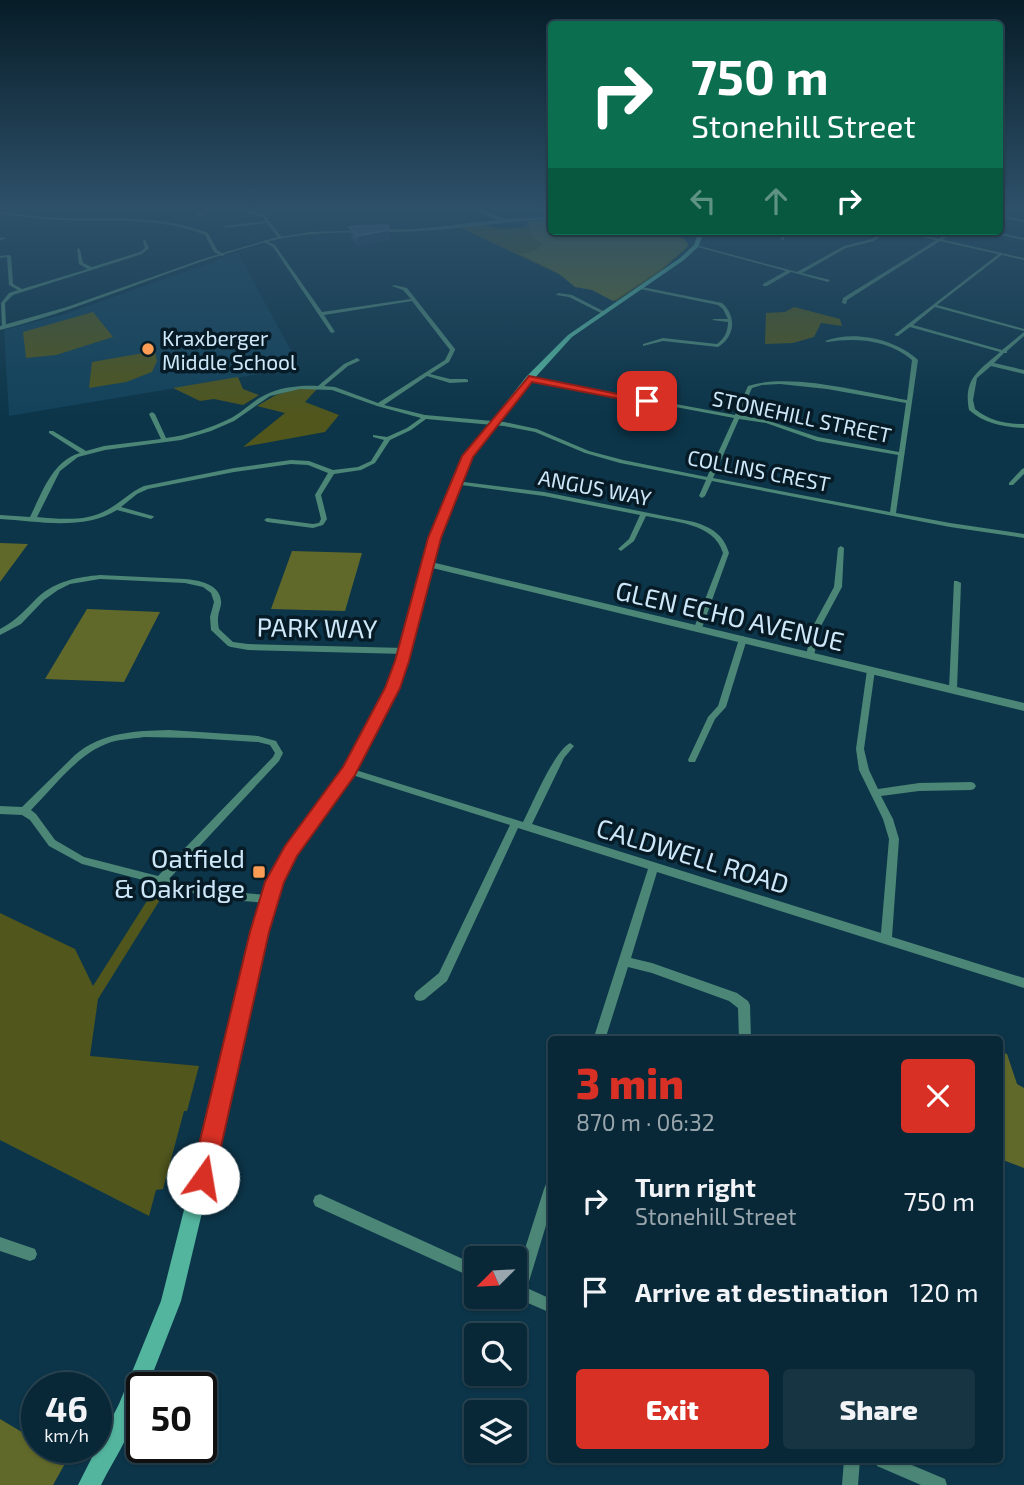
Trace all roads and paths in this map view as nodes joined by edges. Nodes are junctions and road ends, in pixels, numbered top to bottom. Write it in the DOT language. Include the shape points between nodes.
graph roads {
  1 [pos="11,278"];
  2 [pos="60,278"];
  3 [pos="157,278"];
  4 [pos="296,278"];
  5 [pos="656,278"];
  6 [pos="777,278"];
  7 [pos="818,278"];
  8 [pos="878,278"];
  9 [pos="967,278"];
  10 [pos="828,281"];
  11 [pos="765,285"];
  12 [pos="394,286"];
  13 [pos="642,288"];
  14 [pos="20,290"];
  15 [pos="558,294"];
  16 [pos="413,300"];
  17 [pos="844,303"];
  18 [pos="935,306"];
  19 [pos="604,313"];
  20 [pos="321,314"];
  21 [pos="714,320"];
  22 [pos="730,321"];
  23 [pos="909,325"];
  24 [pos="2,328"];
  25 [pos="333,332"];
  26 [pos="1024,332"];
  27 [pos="896,335"];
  28 [pos="827,341"];
  29 [pos="645,345"];
  30 [pos="1006,352"];
  31 [pos="357,360"];
  32 [pos="991,364"];
  33 [pos="1024,372"];
  34 [pos="427,374"];
  35 [pos="529,379"];
  36 [pos="466,381"];
  37 [pos="321,386"];
  38 [pos="910,402"];
  39 [pos="379,405"];
  40 [pos="152,414"];
  41 [pos="425,417"];
  42 [pos="737,417"];
  43 [pos="492,423"];
  44 [pos="1024,426"];
  45 [pos="51,432"];
  46 [pos="375,436"];
  47 [pos="388,439"];
  48 [pos="164,440"];
  49 [pos="84,453"];
  50 [pos="902,454"];
  51 [pos="1024,470"];
  52 [pos="332,472"];
  53 [pos="710,478"];
  54 [pos="456,483"];
  55 [pos="1011,484"];
  56 [pos="702,496"];
  57 [pos="116,508"];
  58 [pos="644,514"];
  59 [pos="893,514"];
  60 [pos="0,517"];
  61 [pos="152,517"];
  62 [pos="33,518"];
  63 [pos="267,520"];
  64 [pos="1024,536"];
  65 [pos="841,548"];
  66 [pos="621,549"];
  67 [pos="427,564"];
  68 [pos="957,583"];
  69 [pos="698,628"];
  70 [pos="0,632"];
  71 [pos="743,639"];
  72 [pos="405,651"];
  73 [pos="810,655"];
  74 [pos="871,670"];
  75 [pos="953,689"];
  76 [pos="1024,707"];
  77 [pos="570,746"];
  78 [pos="692,760"];
  79 [pos="349,771"];
  80 [pos="971,786"];
  81 [pos="876,793"];
  82 [pos="0,810"];
  83 [pos="24,811"];
  84 [pos="521,825"];
  85 [pos="654,867"];
  86 [pos="160,881"];
  87 [pos="268,899"];
  88 [pos="886,939"];
  89 [pos="624,961"];
  90 [pos="1024,983"];
  91 [pos="420,996"];
  92 [pos="600,1036"];
  93 [pos="745,1036"];
  94 [pos="211,1145"];
  95 [pos="548,1198"];
  96 [pos="320,1201"];
  97 [pos="0,1244"];
  98 [pos="30,1254"];
  99 [pos="527,1260"];
  100 [pos="464,1267"];
  101 [pos="527,1295"];
  102 [pos="548,1305"];
  103 [pos="852,1463"];
  104 [pos="890,1463"];
  105 [pos="89,1485"];
  106 [pos="850,1485"];
  107 [pos="939,1485"];
  1 -- 14 [label="street" via="11,285"];
  2 -- 14 [label="street"];
  3 -- 24 [label="street"];
  4 -- 20 [label="street"];
  5 -- 13 [label="main road"];
  6 -- 11 [label="street"];
  7 -- 10 [label="street"];
  8 -- 17 [label="street"];
  9 -- 18 [label="street"];
  12 -- 16 [label="street" via="405,289"];
  13 -- 19 [label="main road"];
  13 -- 22 [label="street" via="720,304"];
  14 -- 24 [label="street" via="3,301"];
  15 -- 19 [label="street"];
  16 -- 20 [label="street"];
  16 -- 34 [label="street" via="453,350 447,361"];
  18 -- 23 [label="street"];
  18 -- 26 [label="street"];
  19 -- 35 [label="main road" via="566,340"];
  20 -- 25 [label="street"];
  21 -- 22 [label="street"];
  22 -- 29 [label="street" via="728,336 718,345 663,340"];
  23 -- 27 [label="street"];
  23 -- 30 [label="street"];
  26 -- 30 [label="street"];
  28 -- 38 [label="street" via="861,338 911,355 915,364"];
  30 -- 32 [label="street"];
  31 -- 37 [label="street"];
  32 -- 33 [label="street"];
  32 -- 44 [label="street" via="972,381 970,407 994,422"];
  34 -- 36 [label="street"];
  34 -- 39 [label="street"];
  35 -- 42 [label="street, STONEHILL STREET"];
  35 -- 43 [label="main road"];
  37 -- 39 [label="street, COLLINS CREST"];
  37 -- 48 [label="street" via="276,392 221,425"];
  38 -- 42 [label="street" via="766,381 750,387"];
  38 -- 50 [label="street"];
  39 -- 41 [label="street, COLLINS CREST"];
  40 -- 48 [label="street"];
  41 -- 43 [label="street, COLLINS CREST"];
  41 -- 47 [label="street"];
  42 -- 50 [label="street, STONEHILL STREET" via="782,425 817,439"];
  42 -- 53 [label="street"];
  43 -- 53 [label="street, COLLINS CREST" via="549,435 609,459"];
  43 -- 54 [label="main road" via="473,447"];
  45 -- 49 [label="street"];
  46 -- 47 [label="street"];
  47 -- 52 [label="street" via="368,466"];
  48 -- 49 [label="street"];
  49 -- 62 [label="street" via="57,470"];
  50 -- 59 [label="street"];
  51 -- 55 [label="street"];
  52 -- 57 [label="street" via="291,462 234,470 146,487"];
  52 -- 63 [label="street" via="318,495 321,524"];
  53 -- 56 [label="street"];
  53 -- 59 [label="street, COLLINS CREST"];
  54 -- 58 [label="street, ANGUS WAY"];
  54 -- 67 [label="main road"];
  57 -- 61 [label="street"];
  57 -- 62 [label="street" via="85,519"];
  58 -- 66 [label="street" via="632,540"];
  58 -- 69 [label="street, ANGUS WAY" via="704,527 721,541 726,553"];
  59 -- 64 [label="street, COLLINS CREST"];
  60 -- 62 [label="street"];
  65 -- 73 [label="street" via="838,587 817,626"];
  67 -- 69 [label="street, GLEN ECHO AVENUE"];
  67 -- 72 [label="main road"];
  68 -- 75 [label="street"];
  69 -- 71 [label="street, GLEN ECHO AVENUE"];
  70 -- 72 [label="street, PARK WAY" via="27,617 47,593 76,580 185,581 213,591 219,602 215,630 231,643"];
  71 -- 73 [label="street, GLEN ECHO AVENUE"];
  71 -- 78 [label="street" via="722,708 712,717"];
  72 -- 79 [label="main road" via="388,697"];
  73 -- 74 [label="street, GLEN ECHO AVENUE"];
  74 -- 75 [label="street, GLEN ECHO AVENUE"];
  74 -- 81 [label="street" via="860,749"];
  75 -- 76 [label="street, GLEN ECHO AVENUE"];
  77 -- 84 [label="street"];
  79 -- 84 [label="street, CALDWELL ROAD"];
  79 -- 87 [label="main road" via="291,851"];
  80 -- 81 [label="street"];
  81 -- 88 [label="street" via="894,839"];
  82 -- 83 [label="street"];
  83 -- 86 [label="street" via="52,843 70,855"];
  83 -- 86 [label="street" via="88,749 114,737 258,738 273,743 279,752 276,759"];
  84 -- 85 [label="street, CALDWELL ROAD"];
  84 -- 91 [label="street" via="443,977"];
  85 -- 88 [label="street, CALDWELL ROAD"];
  85 -- 89 [label="street"];
  86 -- 87 [label="street" via="215,895"];
  87 -- 94 [label="main road"];
  88 -- 90 [label="street, CALDWELL ROAD"];
  89 -- 92 [label="street"];
  89 -- 93 [label="street" via="733,997 744,1005"];
  94 -- 105 [label="main road" via="160,1333"];
  95 -- 99 [label="street"];
  96 -- 100 [label="street"];
  97 -- 98 [label="street"];
  101 -- 102 [label="street"];
  103 -- 106 [label="street"];
  104 -- 107 [label="street"];
}
